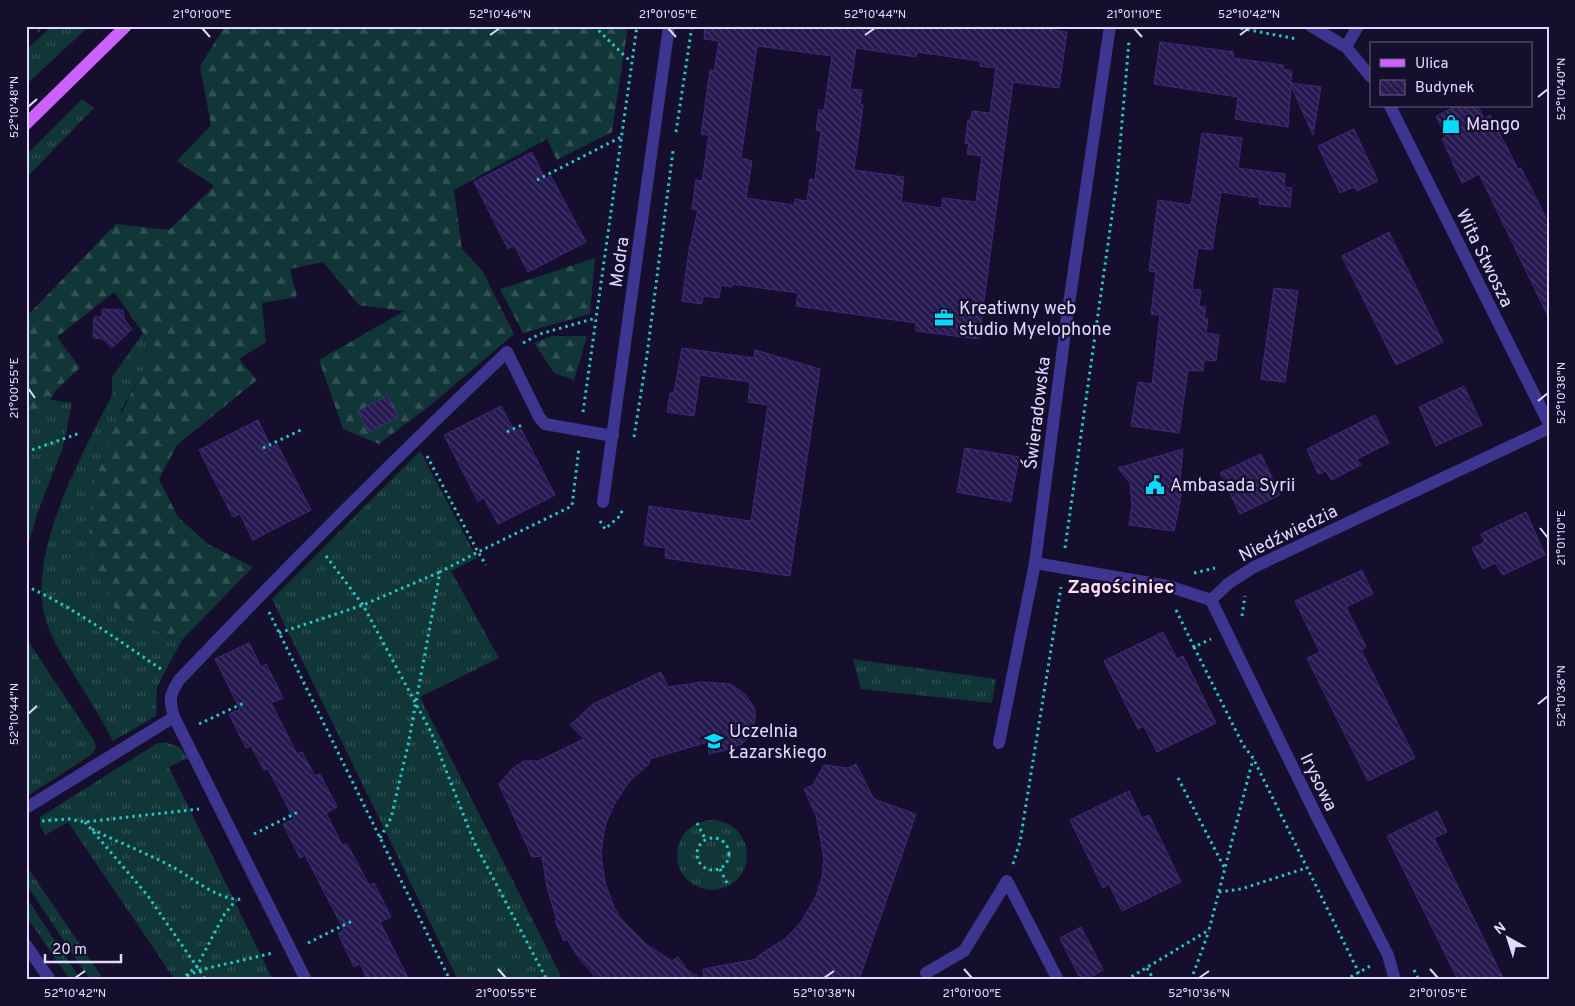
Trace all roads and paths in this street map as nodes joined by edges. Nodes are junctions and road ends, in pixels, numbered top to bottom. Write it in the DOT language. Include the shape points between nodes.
graph roads {
  1 [pos="34,26"];
  2 [pos="126,26"];
  3 [pos="594,26"];
  4 [pos="637,26"];
  5 [pos="669,26"];
  6 [pos="1110,26"];
  7 [pos="1228,26"];
  8 [pos="1311,26"];
  9 [pos="1358,26"];
  10 [pos="39,31"];
  11 [pos="1130,36"];
  12 [pos="1301,40"];
  13 [pos="1346,47"];
  14 [pos="632,62"];
  15 [pos="1370,76"];
  16 [pos="1391,108"];
  17 [pos="26,124"];
  18 [pos="621,137"];
  19 [pos="537,180"];
  20 [pos="596,318"];
  21 [pos="507,352"];
  22 [pos="1549,424"];
  23 [pos="1549,428"];
  24 [pos="303,429"];
  25 [pos="581,429"];
  26 [pos="80,433"];
  27 [pos="613,436"];
  28 [pos="417,438"];
  29 [pos="263,448"];
  30 [pos="26,452"];
  31 [pos="603,502"];
  32 [pos="314,541"];
  33 [pos="478,552"];
  34 [pos="1035,563"];
  35 [pos="486,565"];
  36 [pos="1220,566"];
  37 [pos="1064,568"];
  38 [pos="440,572"];
  39 [pos="1185,575"];
  40 [pos="26,586"];
  41 [pos="1071,586"];
  42 [pos="1249,592"];
  43 [pos="260,595"];
  44 [pos="1211,600"];
  45 [pos="1170,604"];
  46 [pos="363,605"];
  47 [pos="1227,632"];
  48 [pos="279,633"];
  49 [pos="1194,646"];
  50 [pos="179,680"];
  51 [pos="244,703"];
  52 [pos="416,704"];
  53 [pos="174,717"];
  54 [pos="182,733"];
  55 [pos="999,743"];
  56 [pos="1253,758"];
  57 [pos="1178,778"];
  58 [pos="220,807"];
  59 [pos="26,808"];
  60 [pos="298,812"];
  61 [pos="41,821"];
  62 [pos="85,822"];
  63 [pos="697,823"];
  64 [pos="90,828"];
  65 [pos="380,838"];
  66 [pos="706,840"];
  67 [pos="237,842"];
  68 [pos="1225,867"];
  69 [pos="1306,868"];
  70 [pos="720,869"];
  71 [pos="1007,881"];
  72 [pos="728,885"];
  73 [pos="1219,892"];
  74 [pos="265,897"];
  75 [pos="236,900"];
  76 [pos="352,921"];
  77 [pos="1209,930"];
  78 [pos="26,945"];
  79 [pos="291,950"];
  80 [pos="1388,955"];
  81 [pos="1410,962"];
  82 [pos="197,966"];
  83 [pos="1147,968"];
  84 [pos="200,970"];
  85 [pos="1359,972"];
  86 [pos="926,973"];
  87 [pos="187,976"];
  88 [pos="50,980"];
  89 [pos="180,980"];
  90 [pos="206,980"];
  91 [pos="306,980"];
  92 [pos="450,980"];
  93 [pos="547,980"];
  94 [pos="1058,980"];
  95 [pos="1126,980"];
  96 [pos="1154,980"];
  97 [pos="1192,980"];
  98 [pos="1345,980"];
  99 [pos="1395,980"];
  100 [pos="1419,980"];
  1 -- 10 [label="path"];
  2 -- 17 [label="main road"];
  3 -- 14 [label="path"];
  4 -- 14 [label="path"];
  5 -- 27 [label="street, Modra"];
  6 -- 34 [label="street, Świeradowska"];
  7 -- 12 [label="path"];
  8 -- 13 [label="street"];
  9 -- 13 [label="street"];
  11 -- 37 [label="path" via="1117,180"];
  13 -- 15 [label="street"];
  14 -- 18 [label="path"];
  16 -- 22 [label="street, Wita Stwosza"];
  18 -- 19 [label="path"];
  18 -- 20 [label="path"];
  20 -- 21 [label="path" via="540,334"];
  20 -- 25 [label="path"];
  21 -- 25 [label="street" via="542,421"];
  21 -- 28 [label="street"];
  23 -- 44 [label="street, Niedźwiedzia" via="1254,567"];
  24 -- 29 [label="path"];
  25 -- 27 [label="street"];
  25 -- 33 [label="path" via="572,506"];
  26 -- 30 [label="path"];
  27 -- 31 [label="street, Modra"];
  28 -- 32 [label="street"];
  28 -- 33 [label="path"];
  32 -- 43 [label="street"];
  32 -- 46 [label="path"];
  33 -- 35 [label="path"];
  33 -- 38 [label="path"];
  34 -- 37 [label="street"];
  34 -- 55 [label="street, Świeradowska"];
  36 -- 39 [label="path"];
  37 -- 44 [label="street" via="1168,586"];
  38 -- 46 [label="path"];
  38 -- 52 [label="path"];
  40 -- 50 [label="path" via="91,622"];
  41 -- 71 [label="path" via="1061,584 1020,842"];
  42 -- 47 [label="path" via="1241,611 1243,624"];
  43 -- 48 [label="path"];
  43 -- 50 [label="street"];
  44 -- 47 [label="street, Irysowa"];
  45 -- 49 [label="path" via="1176,609"];
  46 -- 48 [label="path"];
  46 -- 52 [label="path"];
  47 -- 49 [label="path"];
  47 -- 80 [label="street, Irysowa"];
  48 -- 65 [label="path"];
  49 -- 56 [label="path" via="1242,745"];
  50 -- 53 [label="street" via="169,700"];
  51 -- 54 [label="path"];
  52 -- 65 [label="path" via="391,818"];
  52 -- 93 [label="path" via="431,732 474,842"];
  53 -- 54 [label="street"];
  53 -- 59 [label="street"];
  54 -- 58 [label="street"];
  56 -- 68 [label="path"];
  56 -- 69 [label="path"];
  57 -- 68 [label="path"];
  58 -- 62 [label="path"];
  58 -- 67 [label="street"];
  60 -- 67 [label="path"];
  61 -- 62 [label="path"];
  62 -- 64 [label="path"];
  63 -- 66 [label="path"];
  64 -- 75 [label="path"];
  64 -- 82 [label="path" via="148,896"];
  65 -- 92 [label="path"];
  66 -- 70 [label="path" via="697,851 700,864"];
  66 -- 70 [label="path" via="713,838 725,844 728,858"];
  67 -- 74 [label="street"];
  68 -- 73 [label="path"];
  69 -- 73 [label="path" via="1242,889"];
  69 -- 85 [label="path"];
  70 -- 72 [label="path"];
  71 -- 86 [label="street" via="964,951"];
  71 -- 94 [label="street"];
  73 -- 77 [label="path"];
  74 -- 75 [label="path"];
  74 -- 79 [label="street"];
  75 -- 82 [label="path" via="224,915"];
  76 -- 79 [label="path"];
  77 -- 83 [label="path"];
  77 -- 97 [label="path"];
  78 -- 88 [label="street"];
  79 -- 84 [label="path"];
  79 -- 91 [label="street"];
  80 -- 85 [label="path"];
  80 -- 99 [label="street, Irysowa"];
  81 -- 100 [label="path"];
  82 -- 84 [label="path"];
  82 -- 87 [label="path"];
  83 -- 95 [label="path"];
  83 -- 96 [label="path"];
  84 -- 87 [label="path"];
  84 -- 90 [label="path"];
  85 -- 98 [label="path"];
  87 -- 89 [label="path"];
}
